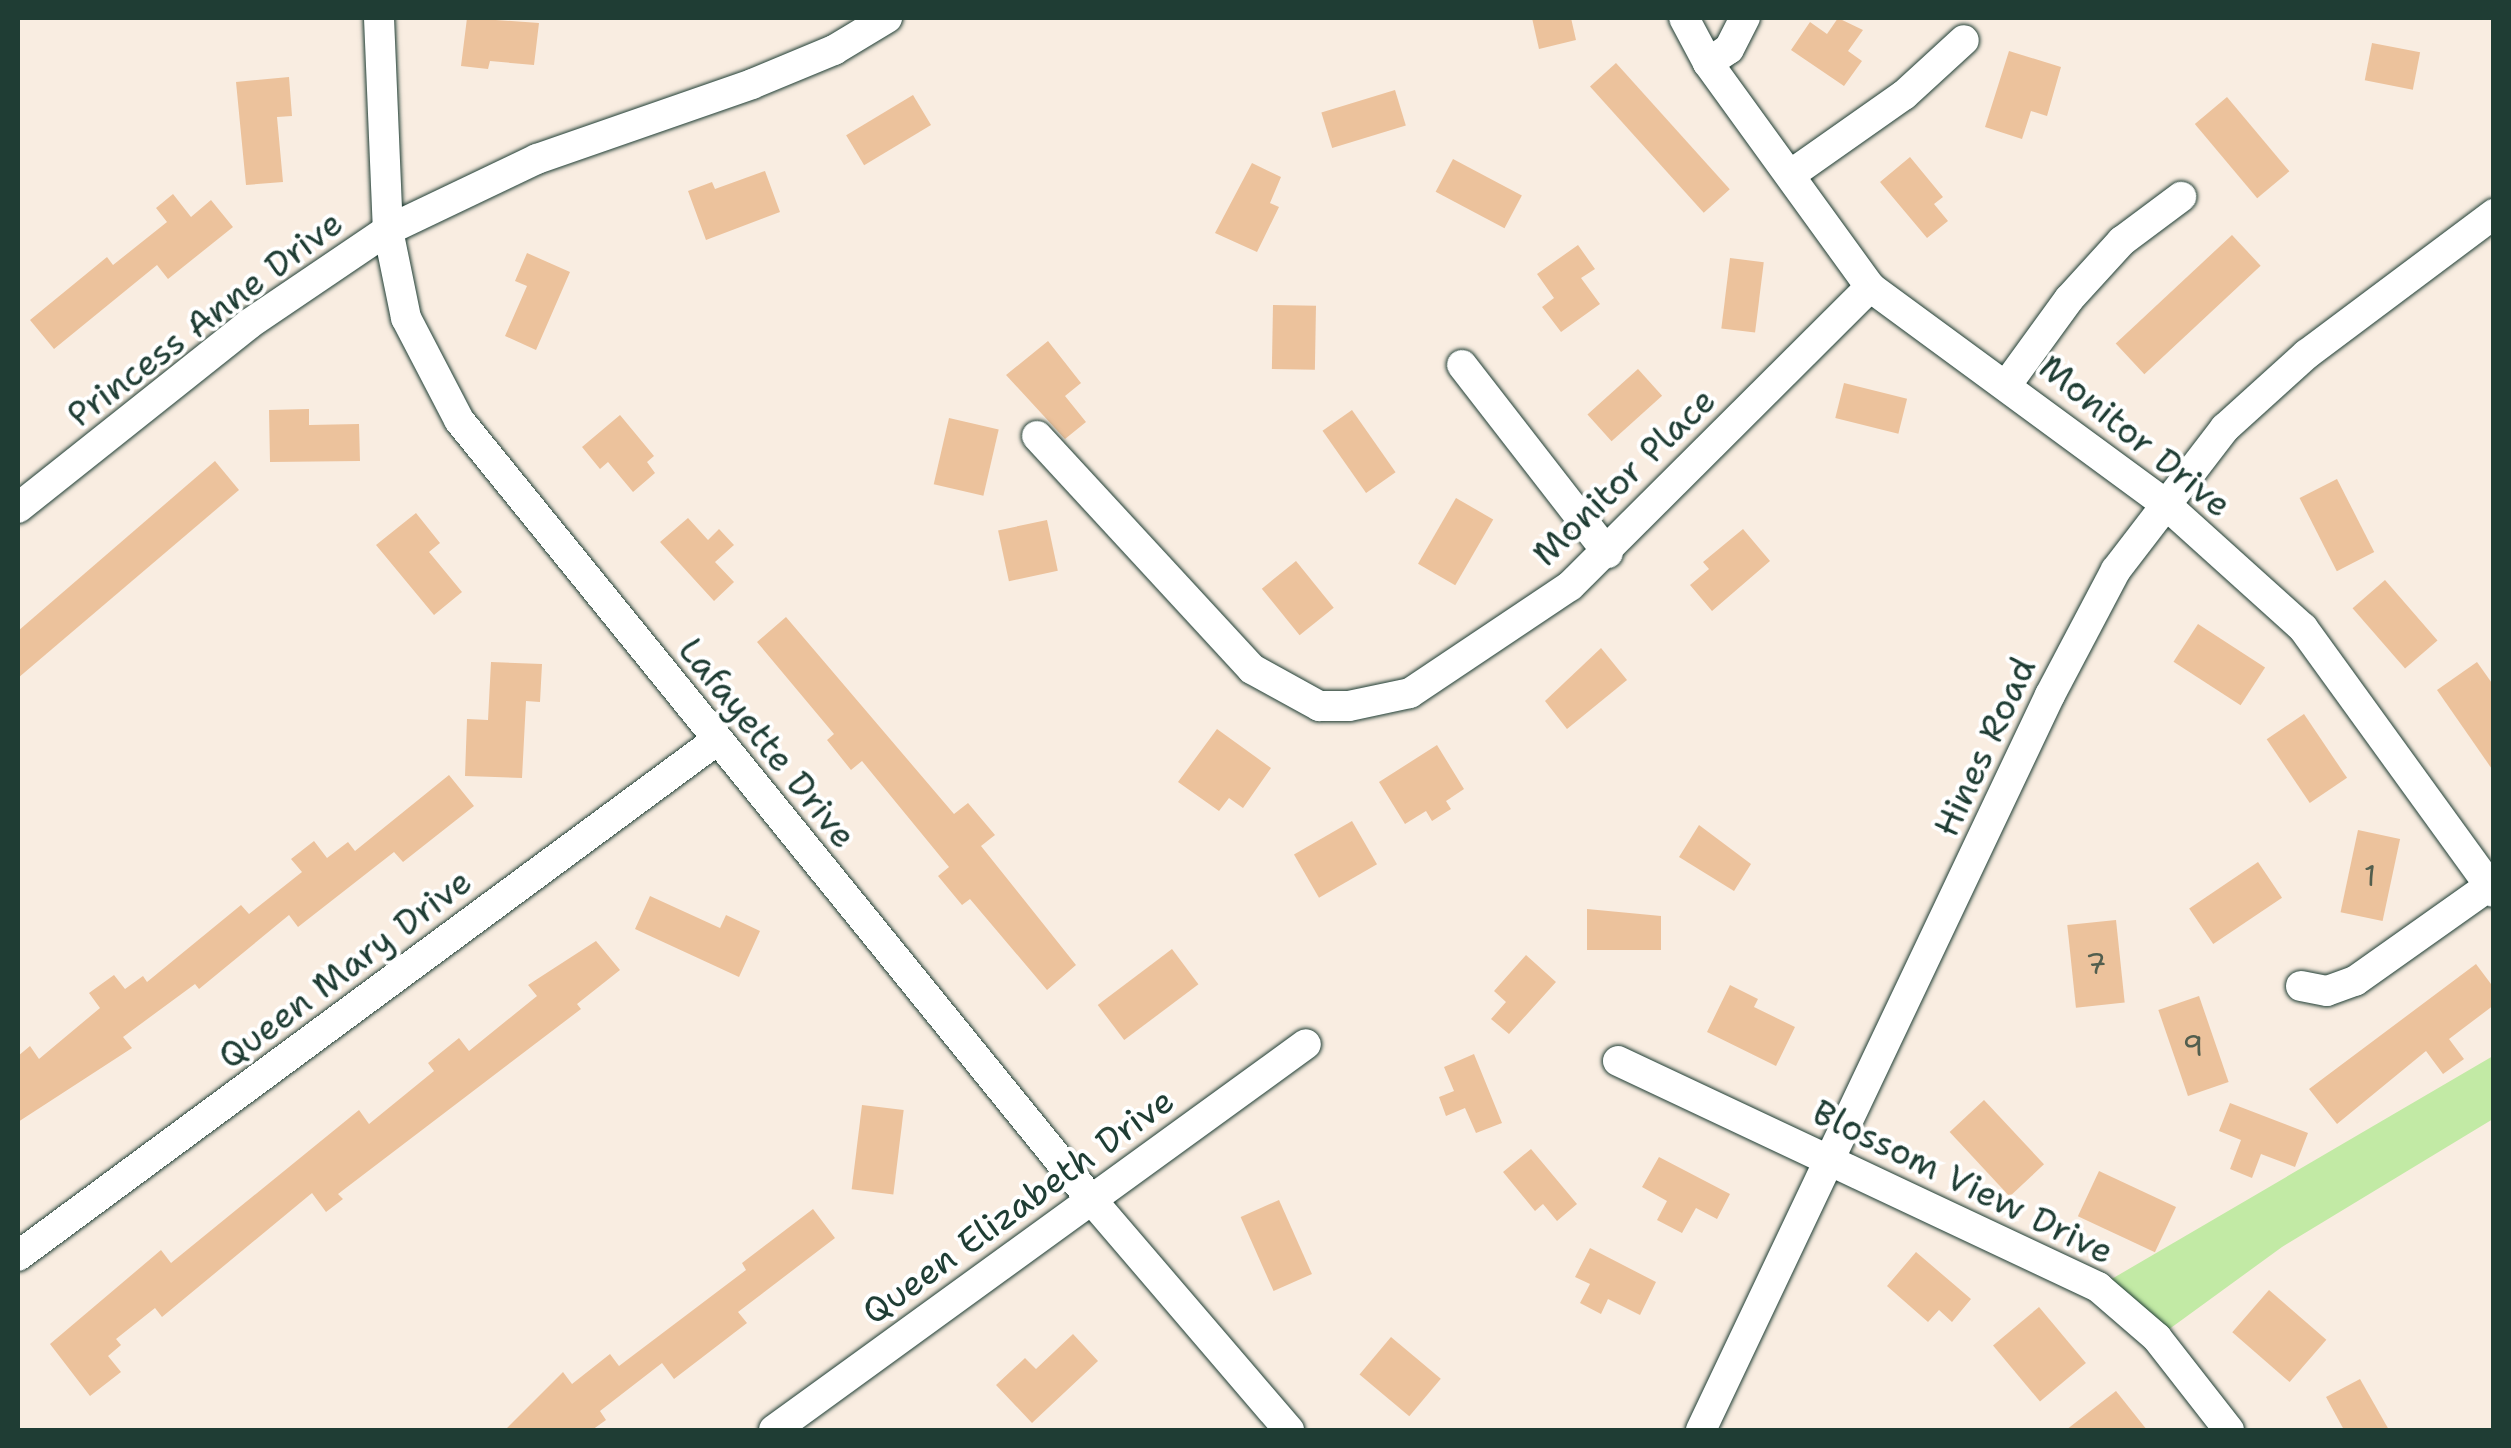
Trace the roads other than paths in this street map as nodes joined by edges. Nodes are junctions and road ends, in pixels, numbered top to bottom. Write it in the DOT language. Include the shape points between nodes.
graph roads {
  1 [pos="379,18"];
  2 [pos="887,18"];
  3 [pos="1684,18"];
  4 [pos="1746,18"];
  5 [pos="1964,40"];
  6 [pos="1708,62"];
  7 [pos="1790,174"];
  8 [pos="2181,198"];
  9 [pos="2494,214"];
  10 [pos="388,230"];
  11 [pos="1870,286"];
  12 [pos="1462,366"];
  13 [pos="2008,383"];
  14 [pos="1038,436"];
  15 [pos="2162,502"];
  16 [pos="18,508"];
  17 [pos="1608,553"];
  18 [pos="716,740"];
  19 [pos="2492,889"];
  20 [pos="2301,986"];
  21 [pos="1306,1044"];
  22 [pos="1618,1061"];
  23 [pos="1834,1160"];
  24 [pos="1090,1198"];
  25 [pos="18,1256"];
  26 [pos="774,1430"];
  27 [pos="1289,1430"];
  28 [pos="1701,1430"];
  29 [pos="2229,1430"];
  1 -- 10 [label="street, Lafayette Drive"];
  2 -- 10 [label="street, Princess Anne Drive" via="769,78 537,159"];
  3 -- 6 [label="street, Monitor Drive"];
  4 -- 6 [label="street" via="1729,48"];
  5 -- 7 [label="street" via="1904,95"];
  6 -- 7 [label="street, Monitor Drive"];
  7 -- 11 [label="street, Monitor Drive"];
  8 -- 13 [label="street" via="2122,241 2069,299"];
  9 -- 15 [label="street, Hines Road" via="2307,354 2224,428"];
  10 -- 16 [label="street, Princess Anne Drive" via="249,324"];
  10 -- 18 [label="street, Lafayette Drive" via="406,318 459,420"];
  11 -- 13 [label="street, Monitor Drive"];
  11 -- 17 [label="street, Monitor Place"];
  12 -- 17 [label="street"];
  13 -- 15 [label="street, Monitor Drive"];
  14 -- 17 [label="street, Monitor Place" via="1216,634 1276,686 1319,706 1410,692 1570,586"];
  15 -- 19 [label="street, Monitor Drive" via="2303,628"];
  15 -- 23 [label="street, Hines Road" via="2116,570 2050,695"];
  18 -- 24 [label="street, Lafayette Drive"];
  18 -- 25 [label="street, Queen Mary Drive"];
  19 -- 20 [label="street" via="2355,982 2327,991"];
  21 -- 24 [label="street, Queen Elizabeth Drive"];
  22 -- 23 [label="street, Blossom View Drive"];
  23 -- 28 [label="street, Hines Road"];
  23 -- 29 [label="street, Blossom View Drive" via="2098,1286 2156,1338"];
  24 -- 26 [label="street, Queen Elizabeth Drive"];
  24 -- 27 [label="street, Lafayette Drive"];
}
